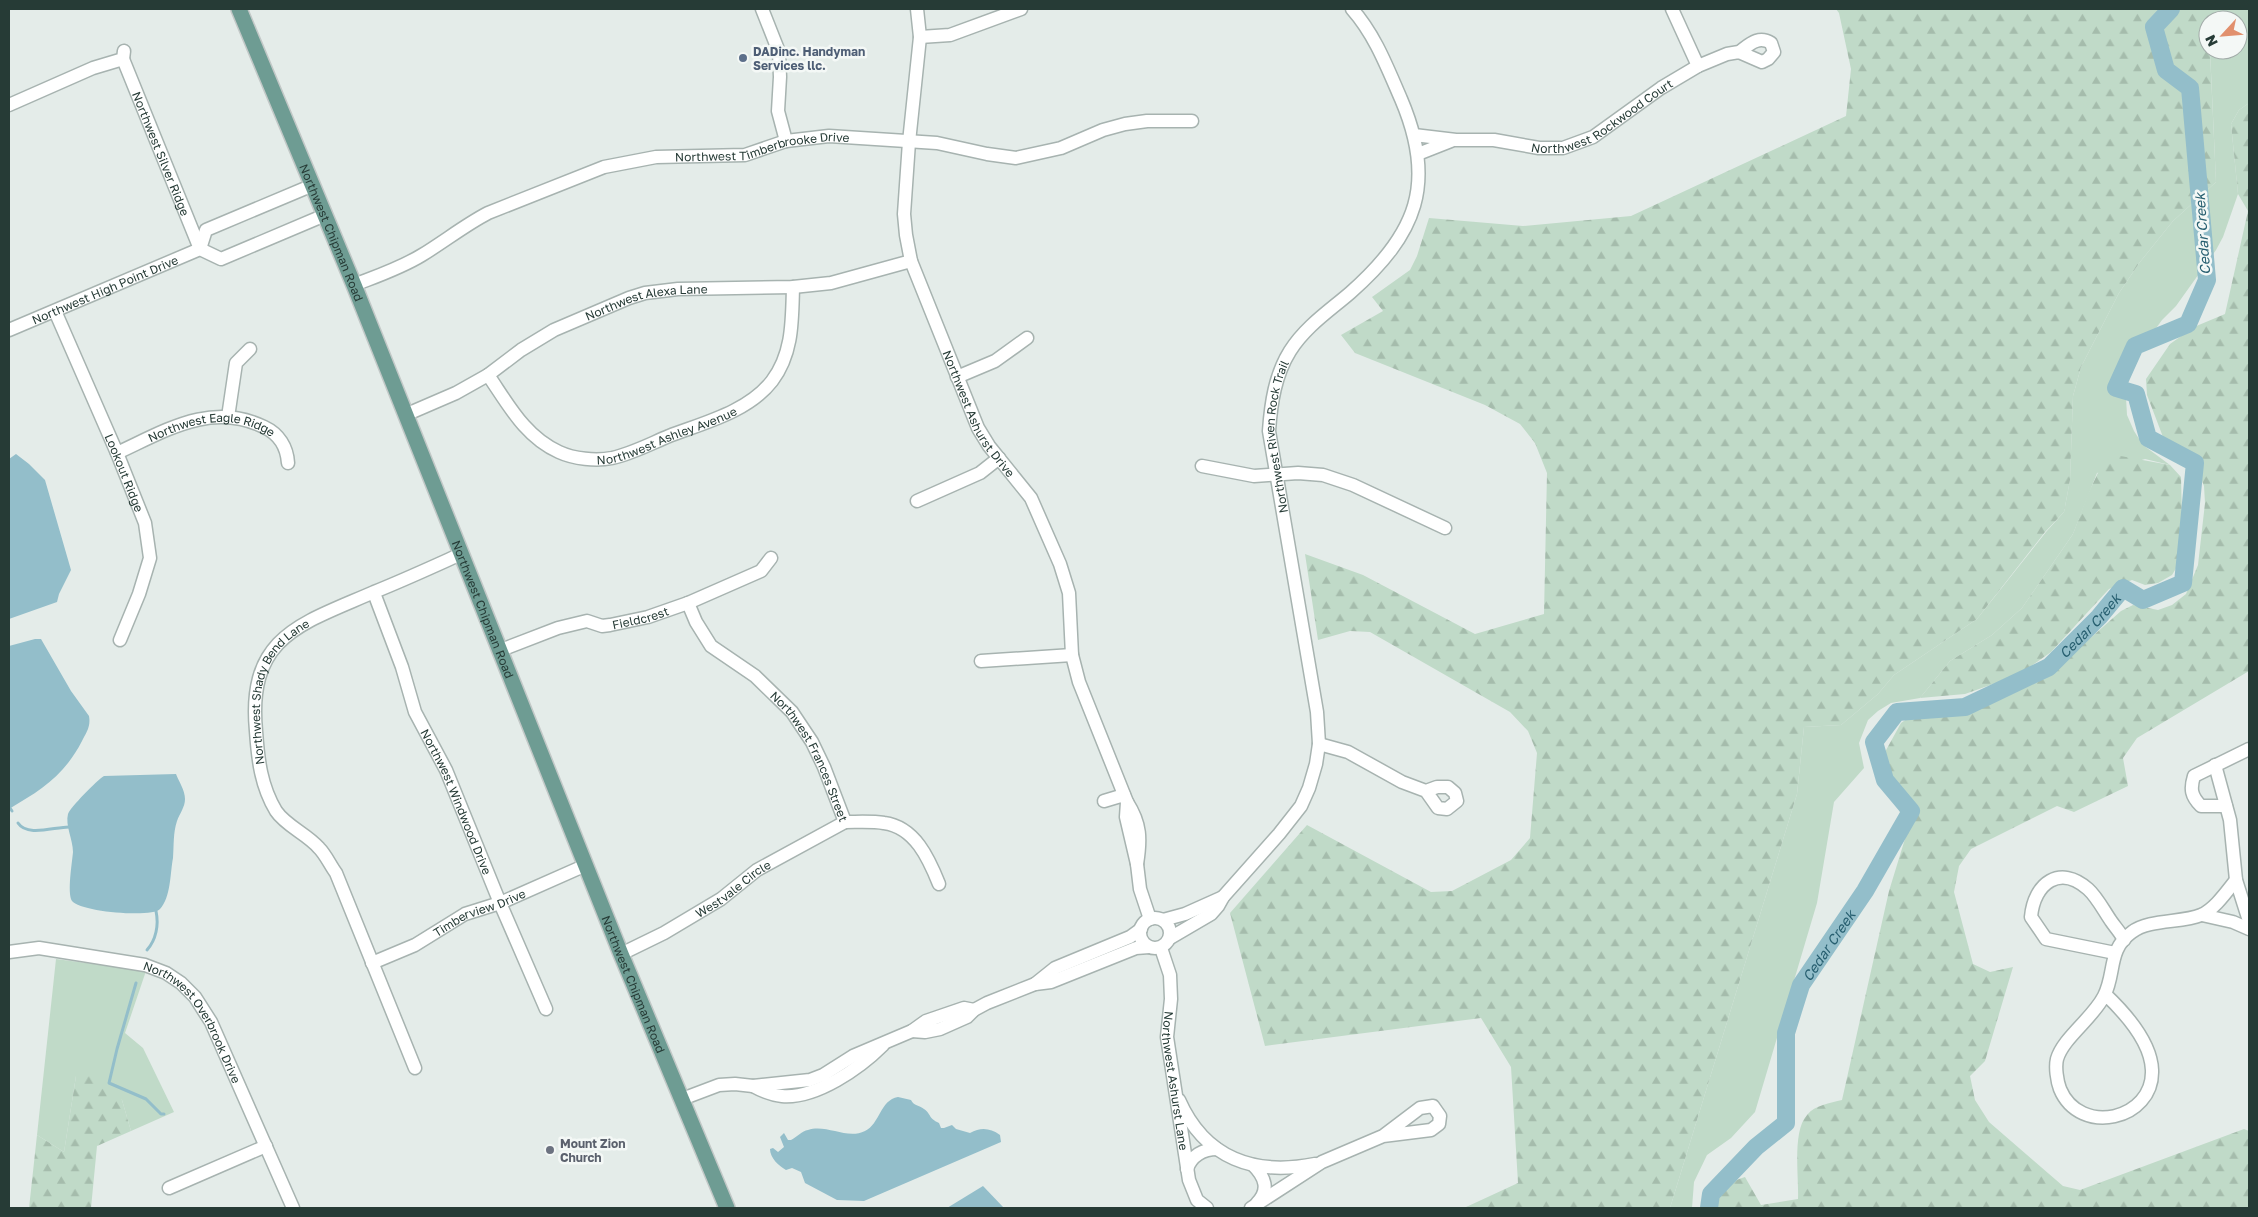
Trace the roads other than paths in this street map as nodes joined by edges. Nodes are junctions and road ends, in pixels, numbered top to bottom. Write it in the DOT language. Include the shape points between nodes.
graph roads {
  1 [pos="239,9"];
  2 [pos="762,9"];
  3 [pos="917,9"];
  4 [pos="1021,9"];
  5 [pos="1352,9"];
  6 [pos="1672,9"];
  7 [pos="920,37"];
  8 [pos="1739,52"];
  9 [pos="1698,66"];
  10 [pos="9,105"];
  11 [pos="1192,121"];
  12 [pos="1414,135"];
  13 [pos="1456,140"];
  14 [pos="786,141"];
  15 [pos="909,142"];
  16 [pos="1418,154"];
  17 [pos="313,185"];
  18 [pos="325,214"];
  19 [pos="200,249"];
  20 [pos="911,261"];
  21 [pos="354,285"];
  22 [pos="793,287"];
  23 [pos="55,311"];
  24 [pos="9,330"];
  25 [pos="1027,338"];
  26 [pos="250,349"];
  27 [pos="488,375"];
  28 [pos="957,377"];
  29 [pos="405,415"];
  30 [pos="228,417"];
  31 [pos="118,453"];
  32 [pos="999,458"];
  33 [pos="288,463"];
  34 [pos="1202,466"];
  35 [pos="1276,474"];
  36 [pos="917,501"];
  37 [pos="1445,528"];
  38 [pos="461,554"];
  39 [pos="771,558"];
  40 [pos="374,593"];
  41 [pos="688,602"];
  42 [pos="120,640"];
  43 [pos="501,650"];
  44 [pos="1072,655"];
  45 [pos="981,662"];
  46 [pos="1319,744"];
  47 [pos="2249,749"];
  48 [pos="2215,765"];
  49 [pos="1426,791"];
  50 [pos="1126,799"];
  51 [pos="1104,801"];
  52 [pos="2226,806"];
  53 [pos="845,822"];
  54 [pos="586,865"];
  55 [pos="2236,880"];
  56 [pos="939,884"];
  57 [pos="1224,897"];
  58 [pos="500,903"];
  59 [pos="2202,915"];
  60 [pos="1157,920"];
  61 [pos="2249,921"];
  62 [pos="1141,928"];
  63 [pos="2249,929"];
  64 [pos="1170,938"];
  65 [pos="2124,940"];
  66 [pos="1155,948"];
  67 [pos="9,952"];
  68 [pos="2115,952"];
  69 [pos="621,954"];
  70 [pos="372,962"];
  71 [pos="1035,984"];
  72 [pos="2105,994"];
  73 [pos="546,1009"];
  74 [pos="415,1068"];
  75 [pos="1174,1090"];
  76 [pos="682,1099"];
  77 [pos="1383,1136"];
  78 [pos="266,1146"];
  79 [pos="1217,1149"];
  80 [pos="1322,1162"];
  81 [pos="1253,1165"];
  82 [pos="1187,1169"];
  83 [pos="170,1188"];
  84 [pos="1253,1207"];
  85 [pos="293,1208"];
  86 [pos="727,1208"];
  87 [pos="1207,1208"];
  1 -- 17 [label="main road, Northwest Chipman Road"];
  2 -- 14 [label="street" via="779,52 778,111"];
  3 -- 7 [label="street, Northwest Ashurst Drive"];
  4 -- 7 [label="street" via="950,35"];
  5 -- 12 [label="street, Northwest Riven Rock Trail" via="1380,51"];
  6 -- 9 [label="street"];
  7 -- 15 [label="street, Northwest Ashurst Drive"];
  8 -- 9 [label="street, Northwest Rockwood Court"];
  9 -- 13 [label="street, Northwest Rockwood Court" via="1580,143 1563,148 1539,148 1494,140"];
  10 -- 19 [label="street, Northwest Silver Ridge" via="124,55"];
  11 -- 15 [label="street, Northwest Timberbrooke Drive" via="1125,124 1061,148 1016,158 937,143"];
  12 -- 13 [label="street, Northwest Rockwood Court"];
  12 -- 16 [label="street, Northwest Riven Rock Trail"];
  13 -- 16 [label="street, Northwest Rockwood Court"];
  14 -- 15 [label="street, Northwest Timberbrooke Drive" via="829,136"];
  14 -- 21 [label="street, Northwest Timberbrooke Drive" via="745,155 656,157 604,167 488,213 422,255"];
  15 -- 20 [label="street, Northwest Ashurst Drive" via="904,214"];
  16 -- 35 [label="street, Northwest Riven Rock Trail" via="1419,181 1415,200 1410,218 1395,246 1362,282 1306,330 1278,375 1271,402 1269,431"];
  17 -- 18 [label="main road, Northwest Chipman Road"];
  17 -- 19 [label="street" via="206,230"];
  18 -- 19 [label="street" via="221,258"];
  18 -- 21 [label="main road, Northwest Chipman Road"];
  19 -- 23 [label="street, Northwest High Point Drive"];
  20 -- 22 [label="street, Northwest Alexa Lane" via="831,283"];
  20 -- 28 [label="street, Northwest Ashurst Drive"];
  21 -- 29 [label="main road, Northwest Chipman Road"];
  22 -- 27 [label="street, Northwest Alexa Lane" via="678,288 645,293 554,330"];
  22 -- 27 [label="street, Northwest Ashley Avenue" via="788,354 762,393 736,409 623,455 595,459 560,453 532,436"];
  23 -- 24 [label="street, Northwest High Point Drive"];
  23 -- 31 [label="street, Lookout Ridge"];
  25 -- 28 [label="street" via="995,360"];
  26 -- 30 [label="street" via="236,362"];
  27 -- 29 [label="street, Northwest Alexa Lane"];
  28 -- 32 [label="street, Northwest Ashurst Drive" via="978,428"];
  29 -- 38 [label="main road, Northwest Chipman Road"];
  30 -- 31 [label="street, Northwest Eagle Ridge" via="206,416 178,424"];
  30 -- 33 [label="street, Northwest Eagle Ridge" via="252,421 272,431 287,450"];
  31 -- 42 [label="street, Lookout Ridge" via="145,523 150,558"];
  32 -- 36 [label="street" via="980,473"];
  32 -- 44 [label="street, Northwest Ashurst Drive" via="1031,498 1066,578"];
  34 -- 35 [label="street" via="1254,476"];
  35 -- 37 [label="street" via="1311,474 1335,479"];
  35 -- 46 [label="street, Northwest Riven Rock Trail" via="1317,712"];
  38 -- 40 [label="street, Northwest Shady Bend Lane"];
  38 -- 43 [label="main road, Northwest Chipman Road"];
  39 -- 41 [label="street, Fieldcrest" via="761,571"];
  40 -- 58 [label="street, Northwest Windwood Drive" via="415,712 446,770"];
  40 -- 70 [label="street, Northwest Shady Bend Lane" via="322,613 288,634 269,653 258,681 254,711 264,789 278,813 319,848 336,873"];
  41 -- 43 [label="street, Fieldcrest" via="630,622 602,626 587,621 558,628"];
  41 -- 53 [label="street, Northwest Frances Street" via="711,646 754,676 792,712 816,750"];
  43 -- 54 [label="main road, Northwest Chipman Road"];
  44 -- 45 [label="street"];
  44 -- 50 [label="street, Northwest Ashurst Drive" via="1079,682"];
  46 -- 49 [label="street" via="1348,752 1402,782"];
  46 -- 57 [label="street, Northwest Riven Rock Trail" via="1314,775 1301,806"];
  47 -- 48 [label="street"];
  48 -- 52 [label="street"];
  48 -- 52 [label="street" via="2194,776 2191,786 2193,798 2201,806"];
  50 -- 51 [label="street"];
  50 -- 60 [label="street, Northwest Ashurst Drive" via="1135,815 1141,840 1137,864 1141,896"];
  52 -- 55 [label="street"];
  53 -- 56 [label="street, Northwest Frances Street" via="886,823 906,832 919,843"];
  53 -- 69 [label="street, Westvale Circle" via="757,870 721,899 664,933"];
  54 -- 58 [label="street, Timberview Drive"];
  54 -- 69 [label="main road, Northwest Chipman Road"];
  55 -- 59 [label="street"];
  55 -- 61 [label="street"];
  57 -- 60 [label="street, Northwest Riven Rock Trail" via="1185,914"];
  57 -- 64 [label="street, Northwest Riven Rock Trail" via="1211,914"];
  58 -- 70 [label="street, Timberview Drive" via="465,914 416,945"];
  58 -- 73 [label="street, Northwest Windwood Drive"];
  59 -- 63 [label="street"];
  59 -- 65 [label="street" via="2141,928 2132,931"];
  60 -- 62 [label="street, Northwest Riven Rock Trail" via="1145,922"];
  60 -- 64 [label="street" via="1170,928"];
  62 -- 66 [label="street" via="1142,940"];
  62 -- 71 [label="street, Northwest Riven Rock Trail" via="1130,937 1055,968"];
  64 -- 66 [label="street, Northwest Riven Rock Trail" via="1168,943"];
  65 -- 68 [label="street"];
  65 -- 68 [label="street" via="2090,890 2073,878 2064,876 2053,880 2037,893 2031,917 2046,939"];
  66 -- 71 [label="street, Northwest Riven Rock Trail" via="1136,948 1050,982"];
  66 -- 75 [label="street, Northwest Ashurst Lane" via="1170,975 1167,1037"];
  67 -- 78 [label="street, Northwest Overbrook Drive" via="38,948 145,965 181,983 211,1022"];
  68 -- 72 [label="street"];
  69 -- 76 [label="main road, Northwest Chipman Road"];
  70 -- 74 [label="street, Northwest Shady Bend Lane"];
  71 -- 76 [label="street, Northwest Riven Rock Trail" via="974,1010 967,1017 940,1029 912,1031 887,1042 869,1059 821,1088 783,1096 768,1094 753,1086 719,1085"];
  72 -- 72 [label="street" via="2094,1013 2063,1046 2057,1060 2060,1089 2068,1101 2080,1113 2100,1119 2117,1117 2134,1108 2145,1095 2152,1071 2150,1057 2135,1028"];
  75 -- 79 [label="street" via="1192,1124"];
  75 -- 82 [label="street, Northwest Ashurst Lane"];
  76 -- 86 [label="main road, Northwest Chipman Road"];
  77 -- 80 [label="street"];
  78 -- 83 [label="street"];
  78 -- 85 [label="street, Northwest Overbrook Drive"];
  79 -- 81 [label="street"];
  79 -- 82 [label="street" via="1195,1156"];
  80 -- 81 [label="street" via="1291,1168"];
  80 -- 84 [label="street"];
  81 -- 84 [label="street" via="1263,1176 1265,1188"];
  82 -- 87 [label="street, Northwest Ashurst Lane" via="1197,1200"];
}
